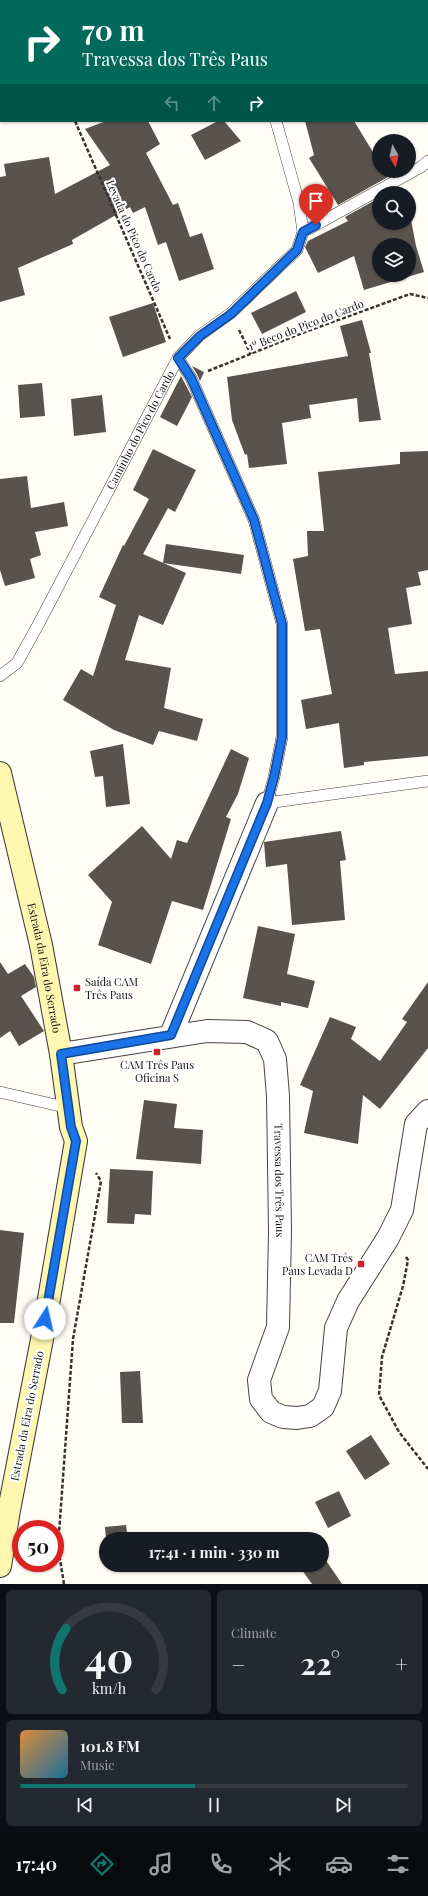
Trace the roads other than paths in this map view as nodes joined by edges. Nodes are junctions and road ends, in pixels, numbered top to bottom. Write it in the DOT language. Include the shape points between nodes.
graph roads {
  1 [pos="276,122"];
  2 [pos="428,161"];
  3 [pos="303,232"];
  4 [pos="178,358"];
  5 [pos="0,676"];
  6 [pos="0,773"];
  7 [pos="428,781"];
  8 [pos="267,803"];
  9 [pos="171,1035"];
  10 [pos="61,1054"];
  11 [pos="0,1092"];
  12 [pos="69,1108"];
  13 [pos="428,1111"];
  14 [pos="5,1504"];
  15 [pos="0,1566"];
  1 -- 3 [label="lane" via="299,203"];
  2 -- 3 [label="lane"];
  3 -- 4 [label="lane, Caminho do Pico do Cardo" via="297,250 231,314 200,336"];
  4 -- 5 [label="lane, Caminho do Pico do Cardo" via="35,631 17,663"];
  4 -- 8 [label="lane" via="191,378 254,520 282,624 282,737"];
  6 -- 10 [label="main road, Estrada da Eira do Serrado" via="42,944"];
  7 -- 8 [label="lane"];
  8 -- 9 [label="street"];
  9 -- 10 [label="street, Travessa dos Três Paus"];
  9 -- 13 [label="street, Travessa dos Três Paus" via="207,1031 247,1032 267,1041 275,1059 280,1231 278,1328 259,1380 261,1399 270,1412 283,1417 310,1416 323,1407 330,1392 336,1328 348,1301 388,1238 402,1210 416,1124"];
  10 -- 12 [label="main road, Estrada da Eira do Serrado"];
  11 -- 12 [label="lane"];
  12 -- 14 [label="main road, Estrada da Eira do Serrado" via="76,1141 43,1334"];
  14 -- 15 [label="main road, Estrada da Eira do Serrado"];
}
